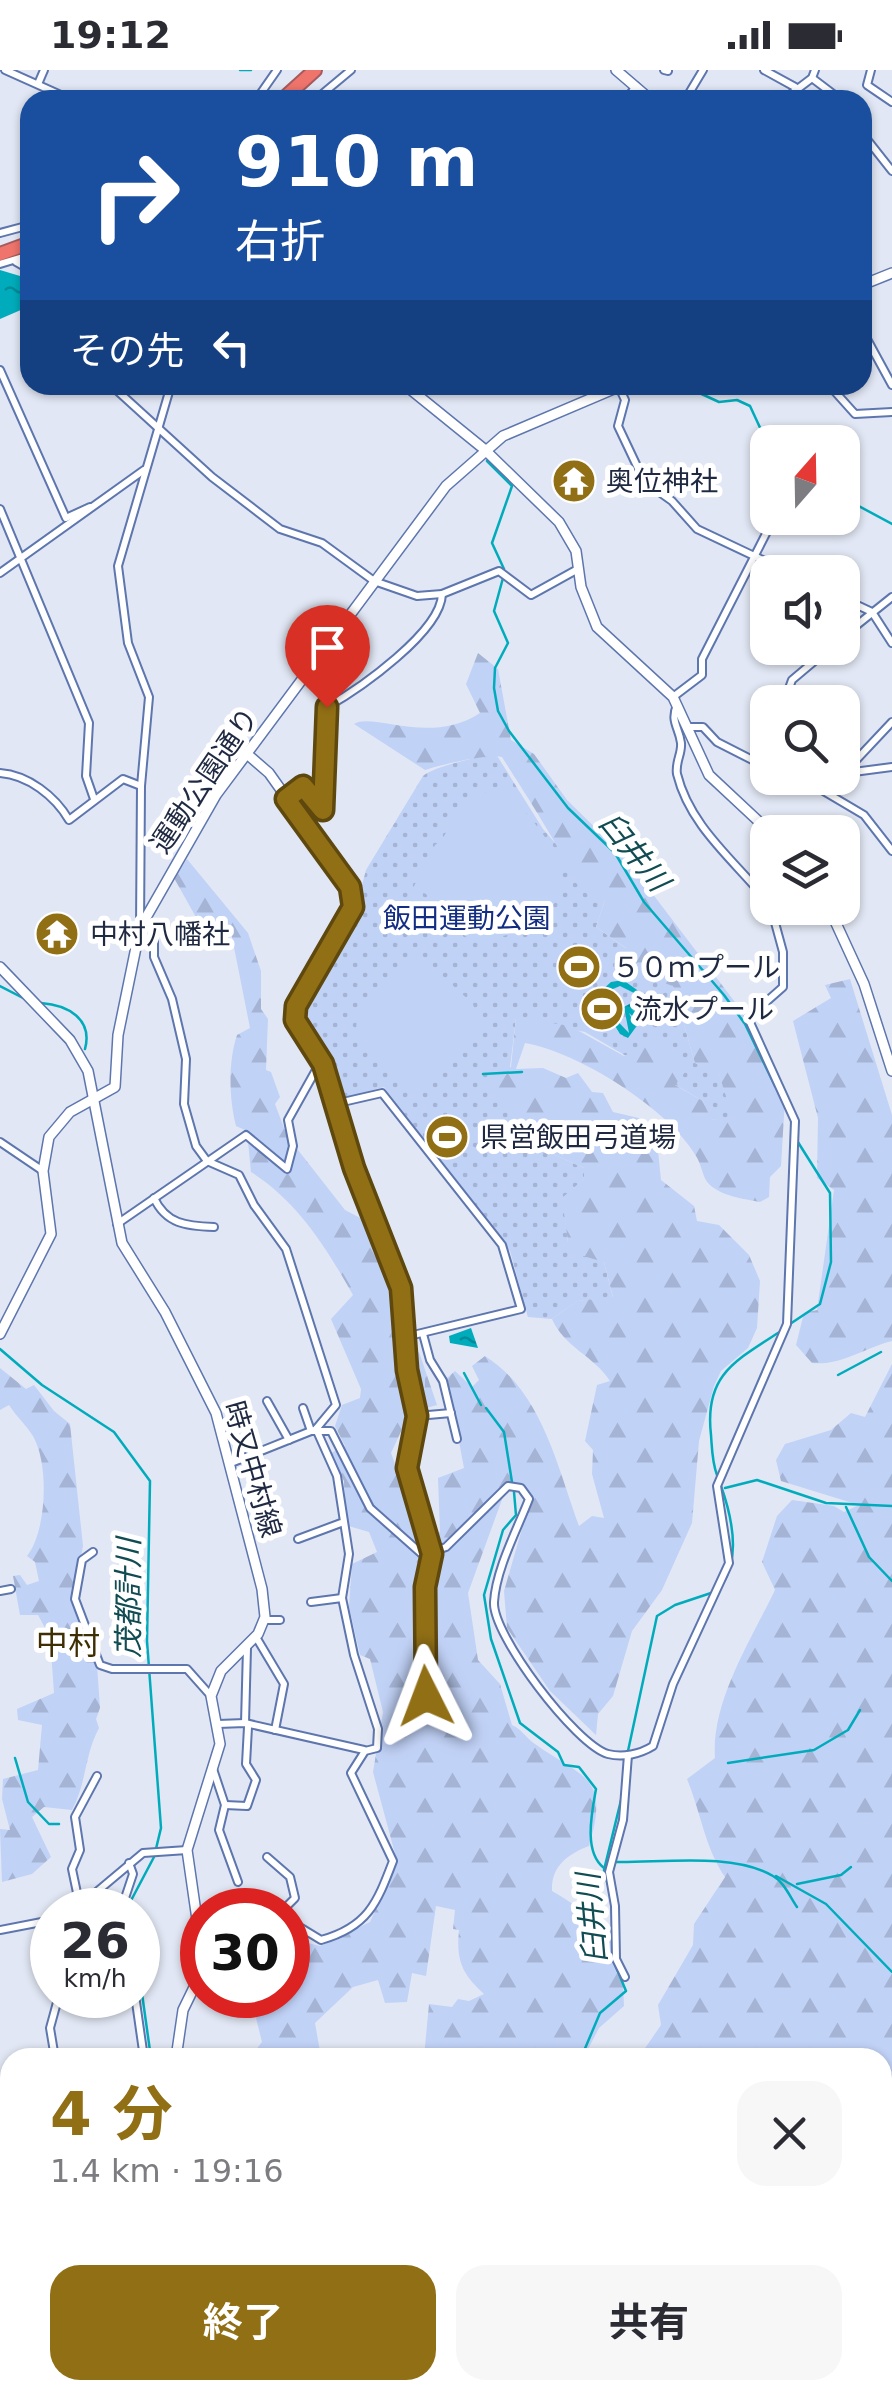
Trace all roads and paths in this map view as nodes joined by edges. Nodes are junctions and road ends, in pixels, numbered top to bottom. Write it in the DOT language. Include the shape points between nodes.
graph roads {
  1 [pos="4,70"];
  2 [pos="44,70"];
  3 [pos="314,70"];
  4 [pos="325,70"];
  5 [pos="351,70"];
  6 [pos="764,70"];
  7 [pos="871,70"];
  8 [pos="618,71"];
  9 [pos="813,74"];
  10 [pos="38,84"];
  11 [pos="636,86"];
  12 [pos="796,88"];
  13 [pos="51,90"];
  14 [pos="293,90"];
  15 [pos="304,90"];
  16 [pos="327,90"];
  17 [pos="633,90"];
  18 [pos="640,90"];
  19 [pos="892,102"];
  20 [pos="872,146"];
  21 [pos="892,171"];
  22 [pos="5,253"];
  23 [pos="0,264"];
  24 [pos="872,348"];
  25 [pos="0,370"];
  26 [pos="892,384"];
  27 [pos="121,395"];
  28 [pos="167,395"];
  29 [pos="417,395"];
  30 [pos="599,395"];
  31 [pos="624,395"];
  32 [pos="838,395"];
  33 [pos="892,412"];
  34 [pos="155,428"];
  35 [pos="484,449"];
  36 [pos="145,469"];
  37 [pos="90,507"];
  38 [pos="0,509"];
  39 [pos="750,555"];
  40 [pos="19,559"];
  41 [pos="750,565"];
  42 [pos="578,569"];
  43 [pos="0,573"];
  44 [pos="374,581"];
  45 [pos="442,594"];
  46 [pos="892,597"];
  47 [pos="860,606"];
  48 [pos="872,612"];
  49 [pos="860,622"];
  50 [pos="892,643"];
  51 [pos="312,664"];
  52 [pos="810,665"];
  53 [pos="790,685"];
  54 [pos="675,701"];
  55 [pos="327,707"];
  56 [pos="892,722"];
  57 [pos="689,727"];
  58 [pos="247,754"];
  59 [pos="860,757"];
  60 [pos="750,758"];
  61 [pos="892,767"];
  62 [pos="860,772"];
  63 [pos="0,773"];
  64 [pos="141,786"];
  65 [pos="830,795"];
  66 [pos="94,799"];
  67 [pos="286,799"];
  68 [pos="752,815"];
  69 [pos="892,851"];
  70 [pos="750,882"];
  71 [pos="350,887"];
  72 [pos="142,923"];
  73 [pos="776,925"];
  74 [pos="837,925"];
  75 [pos="0,968"];
  76 [pos="321,1061"];
  77 [pos="892,1072"];
  78 [pos="95,1100"];
  79 [pos="334,1104"];
  80 [pos="0,1142"];
  81 [pos="207,1161"];
  82 [pos="43,1171"];
  83 [pos="154,1198"];
  84 [pos="118,1224"];
  85 [pos="214,1226"];
  86 [pos="0,1334"];
  87 [pos="423,1334"];
  88 [pos="405,1337"];
  89 [pos="267,1402"];
  90 [pos="302,1408"];
  91 [pos="451,1413"];
  92 [pos="417,1416"];
  93 [pos="313,1430"];
  94 [pos="457,1439"];
  95 [pos="289,1440"];
  96 [pos="231,1463"];
  97 [pos="341,1523"];
  98 [pos="298,1539"];
  99 [pos="93,1552"];
  100 [pos="432,1554"];
  101 [pos="11,1589"];
  102 [pos="0,1591"];
  103 [pos="342,1598"];
  104 [pos="312,1602"];
  105 [pos="264,1620"];
  106 [pos="280,1620"];
  107 [pos="256,1637"];
  108 [pos="247,1648"];
  109 [pos="211,1696"];
  110 [pos="426,1696"];
  111 [pos="218,1724"];
  112 [pos="246,1725"];
  113 [pos="276,1730"];
  114 [pos="366,1751"];
  115 [pos="628,1755"];
  116 [pos="212,1768"];
  117 [pos="97,1776"];
  118 [pos="225,1805"];
  119 [pos="187,1850"];
  120 [pos="267,1857"];
  121 [pos="129,1863"];
  122 [pos="238,1882"];
  123 [pos="74,1888"];
  124 [pos="101,1888"];
  125 [pos="128,1888"];
  126 [pos="192,1888"];
  127 [pos="293,1888"];
  128 [pos="30,1924"];
  129 [pos="0,1930"];
  130 [pos="310,1933"];
  131 [pos="626,1977"];
  132 [pos="53,2018"];
  133 [pos="138,2018"];
  134 [pos="182,2018"];
  135 [pos="53,2048"];
  136 [pos="143,2048"];
  137 [pos="177,2048"];
  1 -- 10 [label="street"];
  2 -- 10 [label="street"];
  3 -- 14 [label="highway"];
  4 -- 15 [label="highway"];
  5 -- 16 [label="street"];
  6 -- 12 [label="street"];
  7 -- 19 [label="street" via="867,85"];
  8 -- 11 [label="street"];
  9 -- 12 [label="street"];
  10 -- 13 [label="street"];
  11 -- 17 [label="street"];
  11 -- 18 [label="street"];
  20 -- 21 [label="street"];
  22 -- 23 [label="street"];
  24 -- 26 [label="street"];
  25 -- 37 [label="street" via="66,518"];
  27 -- 34 [label="street"];
  28 -- 34 [label="street"];
  29 -- 35 [label="street"];
  30 -- 35 [label="street, 運動公園通り"];
  31 -- 39 [label="street" via="618,426 644,482 697,529"];
  32 -- 33 [label="street" via="856,414"];
  34 -- 36 [label="street"];
  34 -- 44 [label="street" via="280,529 322,543"];
  35 -- 42 [label="street" via="560,522"];
  35 -- 44 [label="street, 運動公園通り" via="446,486"];
  36 -- 37 [label="street"];
  36 -- 64 [label="street" via="118,582 128,644 149,697"];
  37 -- 40 [label="street"];
  38 -- 40 [label="street"];
  40 -- 43 [label="street"];
  40 -- 66 [label="street" via="88,723 86,776"];
  41 -- 54 [label="street" via="702,659 702,675"];
  42 -- 45 [label="street" via="531,595 500,571"];
  42 -- 54 [label="street" via="596,627"];
  44 -- 45 [label="street" via="417,596"];
  44 -- 51 [label="street, 運動公園通り"];
  45 -- 55 [label="street" via="439,609 383,670"];
  46 -- 48 [label="street"];
  47 -- 48 [label="street"];
  48 -- 49 [label="street"];
  48 -- 50 [label="street"];
  51 -- 55 [label="street"];
  51 -- 58 [label="street, 運動公園通り"];
  52 -- 53 [label="street"];
  54 -- 57 [label="street"];
  54 -- 70 [label="street" via="677,772 688,804"];
  55 -- 67 [label="street" via="323,810 303,786"];
  56 -- 59 [label="street"];
  57 -- 60 [label="street" via="703,727 716,742"];
  57 -- 68 [label="street" via="710,774"];
  58 -- 67 [label="street"];
  58 -- 72 [label="street, 運動公園通り"];
  61 -- 62 [label="street"];
  63 -- 66 [label="street" via="52,796 69,820"];
  64 -- 66 [label="street" via="123,780"];
  64 -- 72 [label="street"];
  65 -- 69 [label="street" via="864,815"];
  67 -- 71 [label="street"];
  71 -- 76 [label="street" via="353,907 346,925 295,1010 298,1028"];
  72 -- 78 [label="street, 運動公園通り" via="118,1036 118,1082"];
  72 -- 81 [label="street" via="154,930 154,958 186,1058 184,1104"];
  73 -- 115 [label="street" via="784,987 748,1018 795,1121 786,1328 717,1486 729,1563 673,1684 656,1741"];
  74 -- 77 [label="street"];
  75 -- 78 [label="street, 時又中村線" via="70,1040"];
  76 -- 79 [label="street"];
  76 -- 81 [label="street" via="288,1120 293,1146 287,1169 246,1135"];
  78 -- 82 [label="street" via="54,1128"];
  78 -- 84 [label="street, 時又中村線"];
  79 -- 87 [label="street" via="382,1093 506,1253 521,1308"];
  79 -- 88 [label="street" via="401,1288"];
  80 -- 82 [label="street"];
  81 -- 83 [label="street"];
  81 -- 93 [label="street" via="239,1175 295,1268 336,1405"];
  82 -- 86 [label="street" via="50,1234"];
  83 -- 84 [label="street"];
  83 -- 85 [label="street" via="172,1222"];
  84 -- 96 [label="street, 時又中村線" via="128,1256 202,1382"];
  87 -- 88 [label="street"];
  87 -- 91 [label="street"];
  88 -- 92 [label="street"];
  89 -- 95 [label="street"];
  90 -- 93 [label="street"];
  91 -- 92 [label="street"];
  91 -- 94 [label="street"];
  92 -- 100 [label="street" via="407,1468"];
  93 -- 95 [label="street"];
  93 -- 97 [label="street" via="337,1476"];
  93 -- 100 [label="street" via="335,1435 370,1508 418,1552"];
  95 -- 96 [label="street"];
  96 -- 105 [label="street, 時又中村線"];
  97 -- 98 [label="street"];
  97 -- 103 [label="street" via="349,1554"];
  99 -- 109 [label="street" via="82,1560 75,1599 100,1665 190,1670"];
  100 -- 110 [label="street" via="425,1587"];
  100 -- 115 [label="street" via="482,1516 508,1486 521,1488 528,1499 494,1600 499,1627 553,1707 589,1743 606,1754"];
  101 -- 102 [label="street"];
  103 -- 104 [label="street"];
  103 -- 114 [label="street" via="378,1729 377,1748"];
  105 -- 106 [label="street"];
  105 -- 107 [label="street"];
  107 -- 108 [label="street"];
  107 -- 113 [label="street" via="284,1684"];
  108 -- 109 [label="street" via="221,1672"];
  108 -- 112 [label="street"];
  109 -- 111 [label="street"];
  111 -- 112 [label="street"];
  111 -- 116 [label="street"];
  112 -- 113 [label="street"];
  112 -- 118 [label="street" via="246,1764 256,1780 247,1806"];
  113 -- 114 [label="street"];
  114 -- 130 [label="street" via="352,1777 393,1861 374,1910 321,1940"];
  115 -- 131 [label="street" via="624,1820 609,1872 616,1959"];
  116 -- 118 [label="street"];
  116 -- 119 [label="street"];
  117 -- 123 [label="street" via="74,1818 80,1850 72,1869"];
  118 -- 122 [label="street" via="220,1830"];
  119 -- 121 [label="street" via="156,1851"];
  119 -- 126 [label="street"];
  120 -- 127 [label="street"];
  121 -- 124 [label="street"];
  121 -- 125 [label="street"];
  128 -- 129 [label="street"];
  132 -- 135 [label="street"];
  133 -- 136 [label="street"];
  134 -- 137 [label="street"];
}
